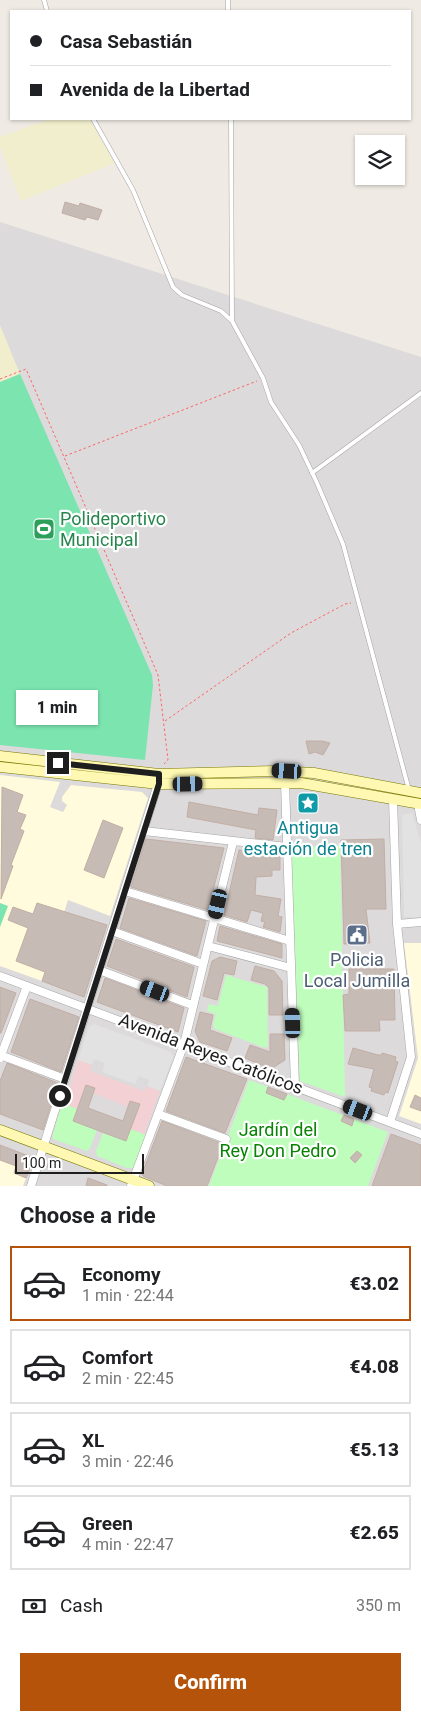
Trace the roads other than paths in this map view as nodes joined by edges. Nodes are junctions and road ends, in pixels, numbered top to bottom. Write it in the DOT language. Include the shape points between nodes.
graph roads {
  1 [pos="94,120"];
  2 [pos="230,120"];
  3 [pos="232,321"];
  4 [pos="421,393"];
  5 [pos="312,472"];
  6 [pos="0,756"];
  7 [pos="0,767"];
  8 [pos="159,779"];
  9 [pos="285,782"];
  10 [pos="409,791"];
  11 [pos="421,793"];
  12 [pos="393,799"];
  13 [pos="420,804"];
  14 [pos="421,820"];
  15 [pos="144,831"];
  16 [pos="233,842"];
  17 [pos="287,847"];
  18 [pos="126,891"];
  19 [pos="214,920"];
  20 [pos="421,922"];
  21 [pos="396,924"];
  22 [pos="112,931"];
  23 [pos="290,940"];
  24 [pos="208,946"];
  25 [pos="203,964"];
  26 [pos="291,968"];
  27 [pos="100,970"];
  28 [pos="0,976"];
  29 [pos="27,986"];
  30 [pos="192,1005"];
  31 [pos="87,1008"];
  32 [pos="184,1044"];
  33 [pos="0,1056"];
  34 [pos="65,1079"];
  35 [pos="295,1086"];
  36 [pos="158,1114"];
  37 [pos="390,1122"];
  38 [pos="0,1130"];
  39 [pos="421,1134"];
  40 [pos="226,1139"];
  41 [pos="44,1146"];
  42 [pos="132,1183"];
  43 [pos="31,1186"];
  44 [pos="150,1186"];
  1 -- 3 [label="lane" via="133,190 173,287 182,295 221,311"];
  2 -- 3 [label="lane"];
  3 -- 5 [label="lane" via="263,378 271,402"];
  4 -- 5 [label="lane"];
  5 -- 10 [label="lane" via="343,544"];
  6 -- 8 [label="main road"];
  7 -- 8 [label="main road"];
  8 -- 9 [label="main road"];
  8 -- 10 [label="main road" via="275,771 314,773"];
  8 -- 15 [label="street"];
  9 -- 12 [label="main road" via="330,786"];
  9 -- 17 [label="street"];
  10 -- 11 [label="main road"];
  12 -- 13 [label="main road"];
  12 -- 21 [label="street"];
  13 -- 14 [label="street"];
  15 -- 16 [label="street"];
  15 -- 18 [label="street"];
  16 -- 17 [label="street"];
  16 -- 19 [label="street"];
  17 -- 23 [label="street"];
  18 -- 19 [label="street"];
  18 -- 22 [label="street"];
  19 -- 23 [label="street"];
  19 -- 24 [label="street"];
  20 -- 21 [label="street"];
  21 -- 37 [label="street" via="411,1057"];
  22 -- 25 [label="street"];
  22 -- 27 [label="street"];
  23 -- 26 [label="street"];
  24 -- 25 [label="street"];
  24 -- 26 [label="street"];
  25 -- 30 [label="street"];
  26 -- 35 [label="street"];
  27 -- 30 [label="street"];
  27 -- 31 [label="street"];
  28 -- 29 [label="street, Avenida Reyes Católicos"];
  29 -- 31 [label="street, Avenida Reyes Católicos"];
  29 -- 33 [label="street"];
  30 -- 32 [label="street"];
  31 -- 32 [label="street, Avenida Reyes Católicos"];
  31 -- 34 [label="street"];
  32 -- 35 [label="street, Avenida Reyes Católicos"];
  32 -- 36 [label="street"];
  33 -- 34 [label="street"];
  34 -- 41 [label="street"];
  35 -- 37 [label="street, Avenida Reyes Católicos"];
  36 -- 40 [label="street"];
  36 -- 42 [label="street"];
  37 -- 39 [label="street, Avenida Reyes Católicos"];
  38 -- 41 [label="main road"];
  41 -- 42 [label="main road"];
  41 -- 43 [label="street"];
  42 -- 44 [label="main road"];
}
